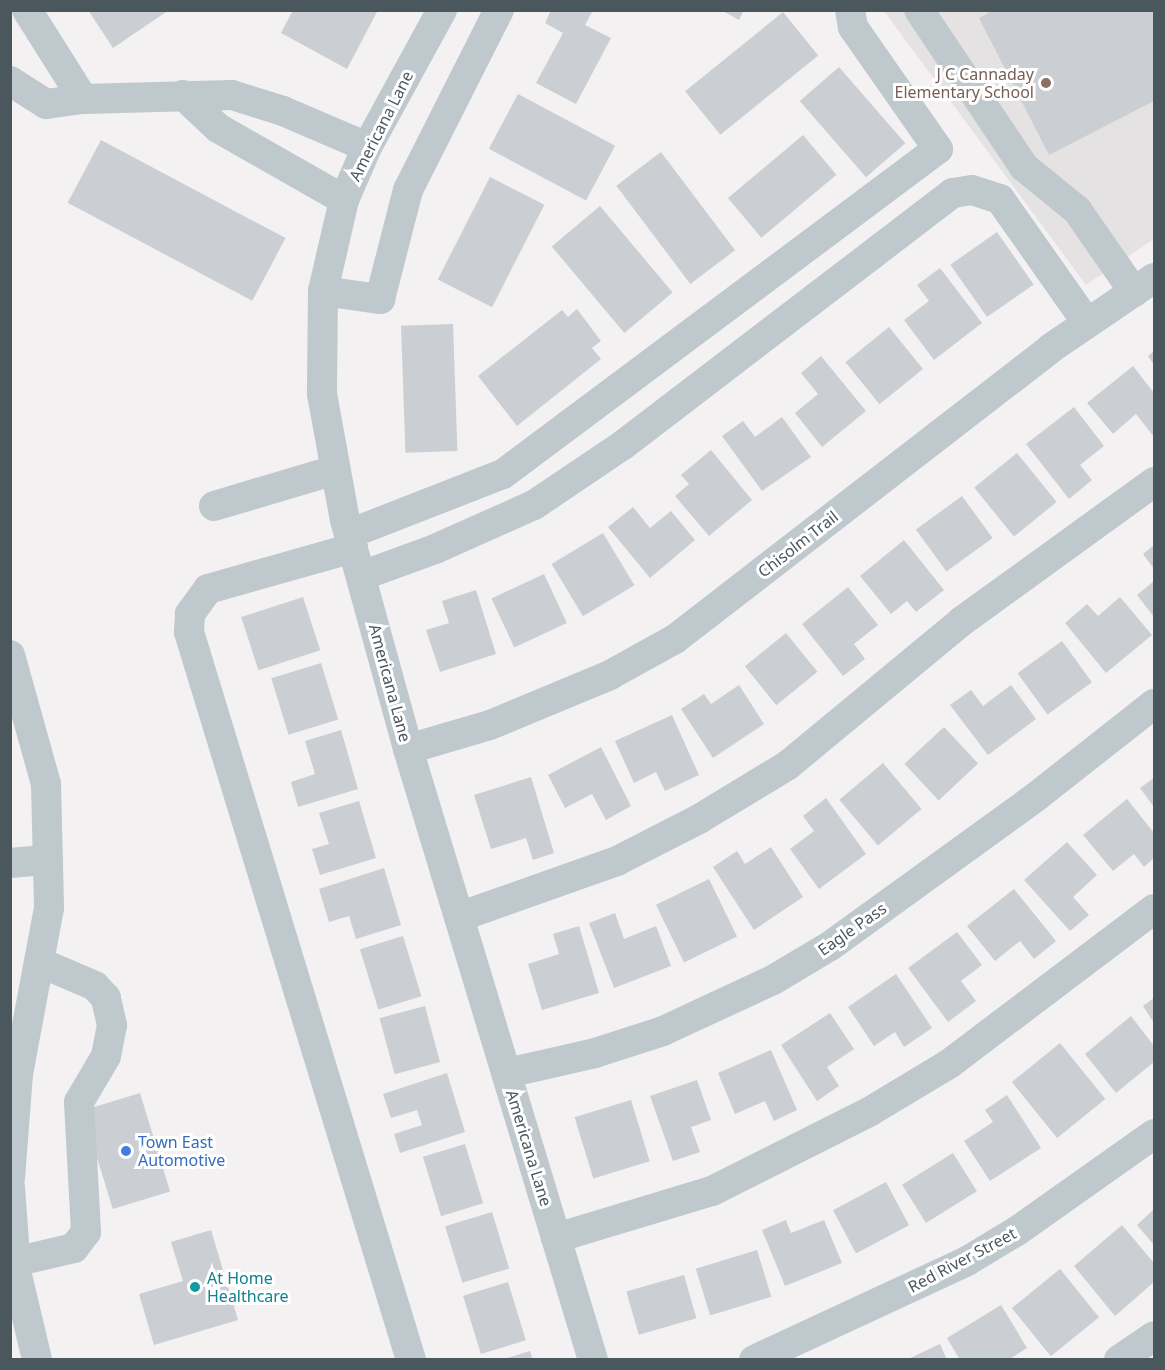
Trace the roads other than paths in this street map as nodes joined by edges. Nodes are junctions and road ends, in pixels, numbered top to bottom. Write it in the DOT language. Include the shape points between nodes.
graph roads {
  1 [pos="27,10"];
  2 [pos="442,10"];
  3 [pos="499,10"];
  4 [pos="850,10"];
  5 [pos="919,10"];
  6 [pos="10,81"];
  7 [pos="183,95"];
  8 [pos="83,99"];
  9 [pos="367,147"];
  10 [pos="344,200"];
  11 [pos="1144,285"];
  12 [pos="323,291"];
  13 [pos="1087,323"];
  14 [pos="334,470"];
  15 [pos="1155,482"];
  16 [pos="214,506"];
  17 [pos="354,553"];
  18 [pos="10,655"];
  19 [pos="1155,704"];
  20 [pos="408,749"];
  21 [pos="48,860"];
  22 [pos="10,863"];
  23 [pos="1155,909"];
  24 [pos="459,917"];
  25 [pos="39,962"];
  26 [pos="507,1073"];
  27 [pos="1155,1134"];
  28 [pos="10,1178"];
  29 [pos="10,1187"];
  30 [pos="556,1238"];
  31 [pos="13,1263"];
  32 [pos="1155,1336"];
  33 [pos="37,1359"];
  34 [pos="411,1359"];
  35 [pos="593,1359"];
  36 [pos="754,1359"];
  37 [pos="1119,1359"];
  1 -- 8 [label="street"];
  2 -- 9 [label="street, Americana Lane"];
  3 -- 12 [label="street" via="408,190 380,300"];
  4 -- 17 [label="street" via="853,27 938,149 502,474"];
  5 -- 11 [label="street" via="1024,167 1077,210"];
  6 -- 8 [label="street" via="46,104"];
  7 -- 8 [label="street"];
  7 -- 9 [label="street" via="232,94"];
  7 -- 10 [label="street" via="218,128"];
  9 -- 10 [label="street, Americana Lane"];
  10 -- 12 [label="street, Americana Lane"];
  11 -- 13 [label="street, Chisolm Trail"];
  12 -- 14 [label="street, Americana Lane" via="322,394"];
  13 -- 17 [label="street" via="1000,199 972,190 953,193 623,445 534,505 435,549"];
  13 -- 20 [label="street, Chisolm Trail" via="675,639 610,675 490,725"];
  14 -- 16 [label="street"];
  14 -- 17 [label="street, Americana Lane"];
  15 -- 24 [label="street" via="962,621 788,765 699,819 617,861"];
  17 -- 20 [label="street, Americana Lane"];
  17 -- 34 [label="street" via="208,589 190,614 189,632"];
  18 -- 21 [label="street" via="46,784"];
  19 -- 26 [label="street, Eagle Pass" via="981,837 830,946 773,980 663,1031 595,1053"];
  20 -- 24 [label="street, Americana Lane"];
  21 -- 22 [label="street"];
  21 -- 25 [label="street" via="49,908"];
  23 -- 30 [label="street" via="949,1064 869,1112 712,1191"];
  24 -- 26 [label="street, Americana Lane"];
  25 -- 28 [label="street" via="18,1074"];
  25 -- 31 [label="street" via="95,986 106,998 112,1025 106,1056 79,1102 86,1232 75,1248"];
  26 -- 30 [label="street, Americana Lane"];
  27 -- 36 [label="street, Red River Street" via="1017,1231 967,1261"];
  29 -- 31 [label="street"];
  30 -- 35 [label="street, Americana Lane"];
  31 -- 33 [label="street"];
  32 -- 37 [label="street"];
}
